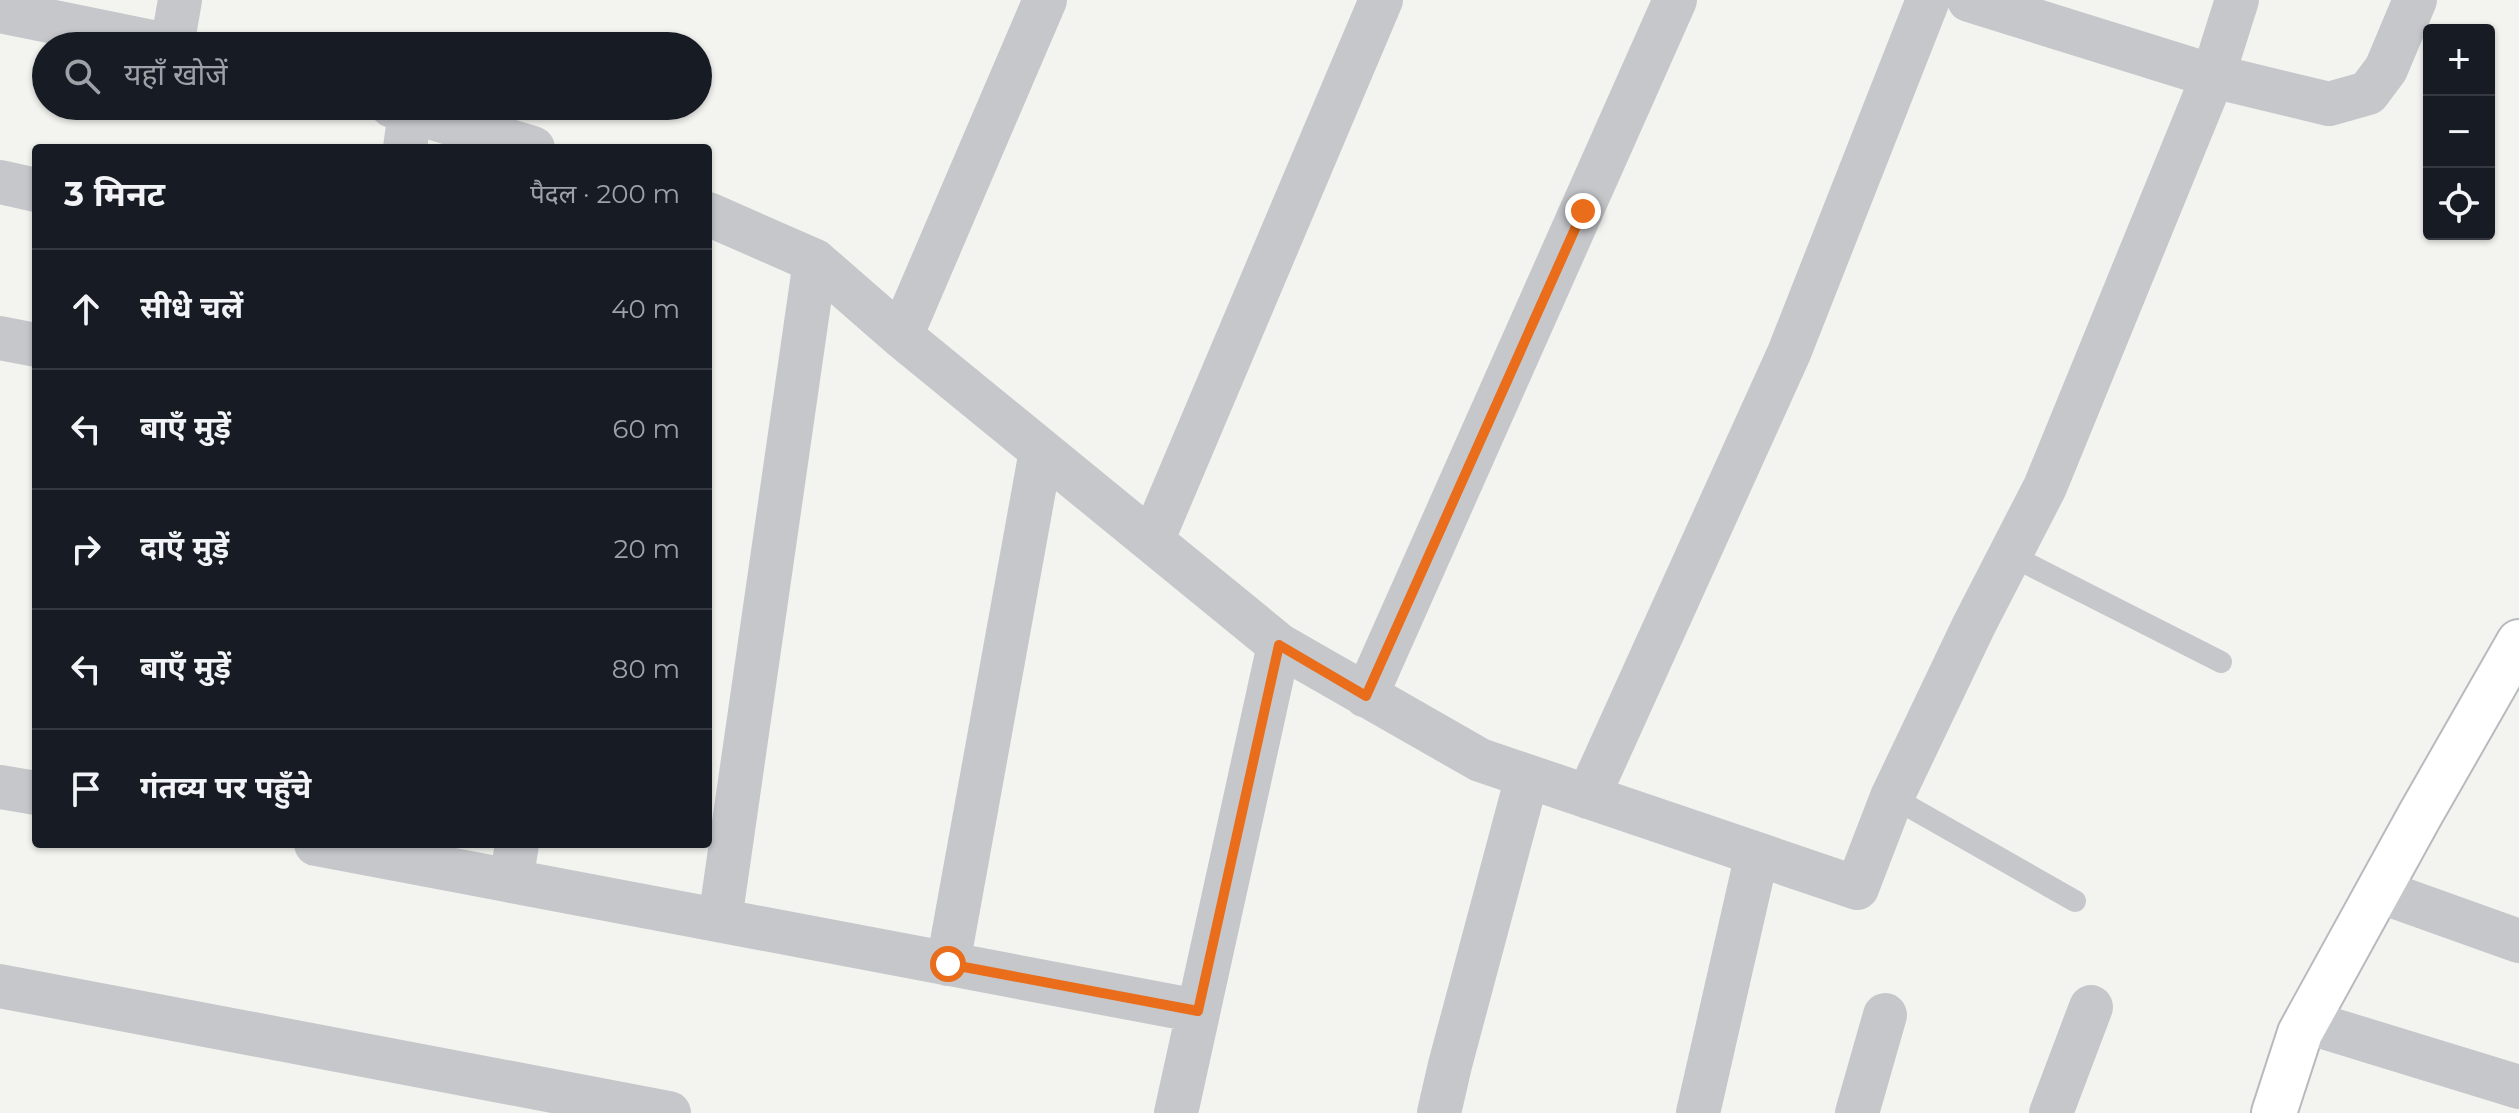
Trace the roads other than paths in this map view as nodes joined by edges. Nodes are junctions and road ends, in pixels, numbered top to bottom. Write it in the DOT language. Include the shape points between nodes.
graph roads {
  1 [pos="180,0"];
  2 [pos="1045,0"];
  3 [pos="1381,0"];
  4 [pos="1675,0"];
  5 [pos="1928,0"];
  6 [pos="1969,0"];
  7 [pos="2237,0"];
  8 [pos="2415,0"];
  9 [pos="0,11"];
  10 [pos="103,32"];
  11 [pos="174,32"];
  12 [pos="2213,76"];
  13 [pos="402,122"];
  14 [pos="513,144"];
  15 [pos="0,182"];
  16 [pos="32,189"];
  17 [pos="712,216"];
  18 [pos="815,261"];
  19 [pos="901,336"];
  20 [pos="0,338"];
  21 [pos="32,344"];
  22 [pos="1041,451"];
  23 [pos="1152,541"];
  24 [pos="2010,555"];
  25 [pos="2519,642"];
  26 [pos="1279,645"];
  27 [pos="2221,662"];
  28 [pos="1366,696"];
  29 [pos="1527,777"];
  30 [pos="0,787"];
  31 [pos="32,792"];
  32 [pos="1588,797"];
  33 [pos="1892,797"];
  34 [pos="358,848"];
  35 [pos="1757,854"];
  36 [pos="514,863"];
  37 [pos="2379,891"];
  38 [pos="2075,901"];
  39 [pos="720,920"];
  40 [pos="2519,941"];
  41 [pos="948,964"];
  42 [pos="0,986"];
  43 [pos="2091,1007"];
  44 [pos="1198,1011"];
  45 [pos="1885,1015"];
  46 [pos="2307,1022"];
  47 [pos="2519,1087"];
  48 [pos="669,1113"];
  49 [pos="1176,1113"];
  50 [pos="1439,1113"];
  51 [pos="1698,1113"];
  52 [pos="1857,1113"];
  53 [pos="2051,1113"];
  54 [pos="2274,1113"];
  1 -- 11 [label="street"];
  2 -- 19 [label="street"];
  3 -- 23 [label="street"];
  4 -- 28 [label="street"];
  5 -- 32 [label="street" via="1789,353"];
  6 -- 12 [label="street"];
  7 -- 12 [label="street"];
  8 -- 12 [label="street" via="2386,69 2368,93 2329,104"];
  9 -- 10 [label="street"];
  12 -- 24 [label="street" via="2045,487"];
  13 -- 14 [label="street"];
  15 -- 16 [label="street"];
  17 -- 18 [label="street"];
  18 -- 19 [label="street"];
  18 -- 39 [label="street"];
  19 -- 22 [label="street"];
  20 -- 21 [label="street"];
  22 -- 23 [label="street"];
  22 -- 41 [label="street"];
  23 -- 26 [label="street"];
  24 -- 27 [label="lane"];
  24 -- 33 [label="street"];
  25 -- 37 [label="street"];
  26 -- 28 [label="street"];
  26 -- 44 [label="street"];
  28 -- 29 [label="street" via="1480,760"];
  29 -- 32 [label="street"];
  29 -- 50 [label="street"];
  30 -- 31 [label="street"];
  32 -- 35 [label="street"];
  33 -- 35 [label="street" via="1857,888"];
  33 -- 38 [label="lane"];
  34 -- 36 [label="street"];
  35 -- 51 [label="street"];
  36 -- 39 [label="street"];
  37 -- 40 [label="street"];
  37 -- 46 [label="street"];
  39 -- 41 [label="street"];
  41 -- 44 [label="street"];
  42 -- 48 [label="street"];
  43 -- 53 [label="street"];
  44 -- 49 [label="street"];
  45 -- 52 [label="street"];
  46 -- 47 [label="street"];
  46 -- 54 [label="street"];
}
